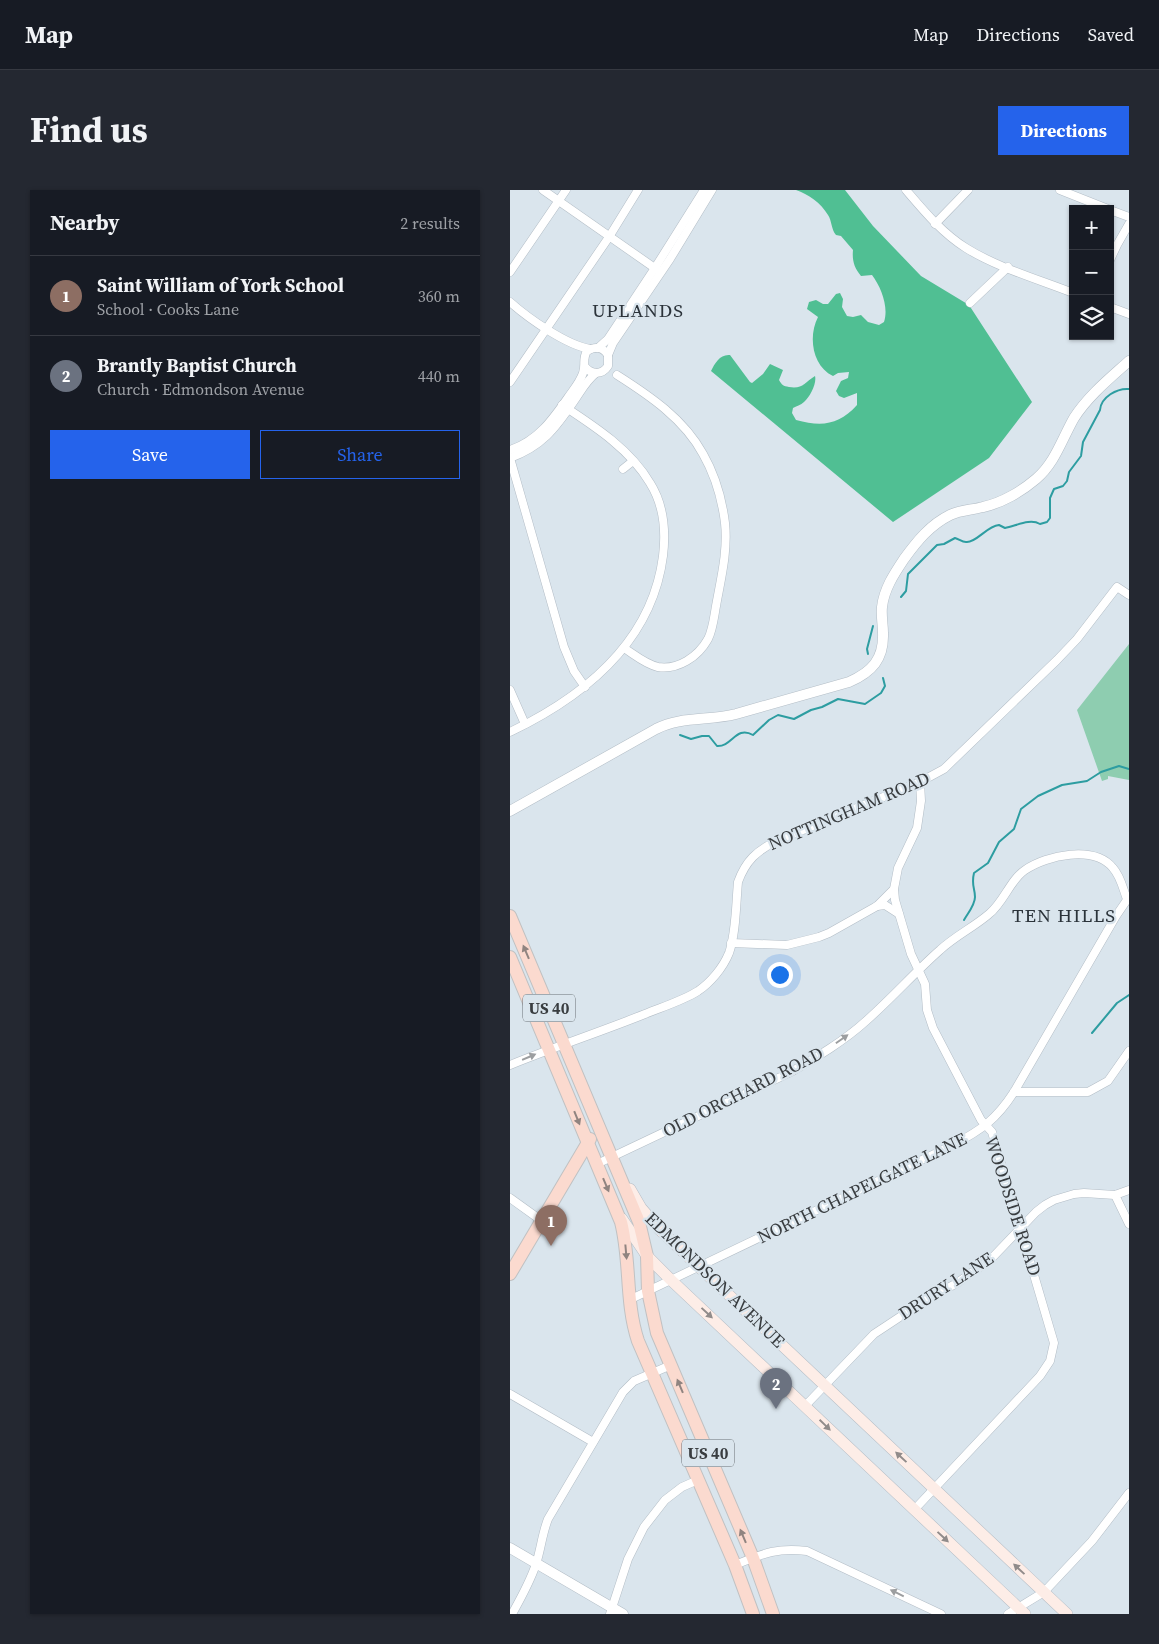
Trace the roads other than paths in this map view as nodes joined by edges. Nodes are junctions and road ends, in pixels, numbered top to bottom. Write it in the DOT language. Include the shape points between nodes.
graph roads {
  1 [pos="543,190"];
  2 [pos="566,190"];
  3 [pos="638,190"];
  4 [pos="704,190"];
  5 [pos="712,190"];
  6 [pos="906,190"];
  7 [pos="968,190"];
  8 [pos="1060,190"];
  9 [pos="558,202"];
  10 [pos="1099,205"];
  11 [pos="1114,211"];
  12 [pos="1129,217"];
  13 [pos="935,224"];
  14 [pos="1129,224"];
  15 [pos="609,237"];
  16 [pos="1114,251"];
  17 [pos="1008,268"];
  18 [pos="658,270"];
  19 [pos="510,272"];
  20 [pos="1069,291"];
  21 [pos="510,302"];
  22 [pos="970,303"];
  23 [pos="1114,308"];
  24 [pos="1129,314"];
  25 [pos="547,328"];
  26 [pos="575,346"];
  27 [pos="594,348"];
  28 [pos="609,359"];
  29 [pos="1129,361"];
  30 [pos="585,362"];
  31 [pos="599,373"];
  32 [pos="617,375"];
  33 [pos="510,382"];
  34 [pos="566,407"];
  35 [pos="510,450"];
  36 [pos="510,458"];
  37 [pos="633,461"];
  38 [pos="623,469"];
  39 [pos="1129,595"];
  40 [pos="624,648"];
  41 [pos="585,687"];
  42 [pos="510,690"];
  43 [pos="525,724"];
  44 [pos="510,732"];
  45 [pos="920,782"];
  46 [pos="510,811"];
  47 [pos="894,889"];
  48 [pos="1128,898"];
  49 [pos="877,906"];
  50 [pos="899,914"];
  51 [pos="510,916"];
  52 [pos="514,935"];
  53 [pos="731,943"];
  54 [pos="510,958"];
  55 [pos="918,970"];
  56 [pos="565,1045"];
  57 [pos="549,1050"];
  58 [pos="1129,1050"];
  59 [pos="510,1065"];
  60 [pos="1014,1092"];
  61 [pos="596,1117"];
  62 [pos="986,1126"];
  63 [pos="588,1144"];
  64 [pos="612,1157"];
  65 [pos="597,1164"];
  66 [pos="618,1170"];
  67 [pos="1129,1190"];
  68 [pos="1115,1195"];
  69 [pos="510,1198"];
  70 [pos="615,1206"];
  71 [pos="542,1221"];
  72 [pos="1129,1224"];
  73 [pos="1021,1228"];
  74 [pos="647,1256"];
  75 [pos="699,1266"];
  76 [pos="510,1274"];
  77 [pos="671,1280"];
  78 [pos="648,1291"];
  79 [pos="629,1300"];
  80 [pos="671,1365"];
  81 [pos="653,1373"];
  82 [pos="824,1385"];
  83 [pos="510,1394"];
  84 [pos="805,1406"];
  85 [pos="593,1442"];
  86 [pos="698,1480"];
  87 [pos="934,1488"];
  88 [pos="1129,1493"];
  89 [pos="914,1510"];
  90 [pos="510,1548"];
  91 [pos="753,1558"];
  92 [pos="536,1563"];
  93 [pos="735,1565"];
  94 [pos="1044,1592"];
  95 [pos="611,1611"];
  96 [pos="1022,1611"];
  97 [pos="512,1614"];
  98 [pos="624,1614"];
  99 [pos="752,1614"];
  100 [pos="773,1614"];
  101 [pos="941,1614"];
  102 [pos="1008,1614"];
  103 [pos="1067,1614"];
  1 -- 9 [label="street"];
  2 -- 9 [label="street"];
  3 -- 15 [label="street"];
  4 -- 18 [label="street"];
  5 -- 18 [label="street"];
  6 -- 13 [label="street"];
  7 -- 13 [label="street"];
  8 -- 10 [label="street"];
  9 -- 15 [label="street"];
  9 -- 19 [label="street"];
  11 -- 12 [label="street"];
  13 -- 17 [label="street" via="968,249"];
  14 -- 16 [label="street"];
  15 -- 18 [label="street"];
  15 -- 25 [label="street"];
  17 -- 20 [label="street"];
  17 -- 22 [label="street"];
  18 -- 27 [label="street" via="608,338"];
  18 -- 28 [label="street" via="613,342"];
  21 -- 25 [label="street"];
  23 -- 24 [label="street"];
  25 -- 26 [label="street"];
  25 -- 33 [label="street"];
  26 -- 27 [label="street"];
  26 -- 30 [label="street"];
  27 -- 28 [label="street" via="602,349"];
  27 -- 30 [label="street"];
  28 -- 31 [label="street" via="606,369"];
  28 -- 32 [label="street"];
  29 -- 46 [label="street" via="1083,406 1050,463 1036,479 1001,501 952,514 920,537 896,571 884,596 881,652 878,661 866,674 849,682 721,718 673,722"];
  30 -- 31 [label="street" via="588,370"];
  30 -- 34 [label="street"];
  31 -- 32 [label="street"];
  31 -- 34 [label="street"];
  32 -- 40 [label="street" via="675,417 694,439 717,484 726,534 712,627 698,652 684,662 665,667 650,664"];
  34 -- 35 [label="street" via="541,432"];
  34 -- 36 [label="street" via="546,438"];
  34 -- 37 [label="street" via="613,441"];
  36 -- 41 [label="street" via="564,647"];
  37 -- 38 [label="street"];
  37 -- 40 [label="street" via="651,483 658,498 665,539 661,569 652,598 642,621"];
  39 -- 45 [label="street, NOTTINGHAM ROAD" via="1117,587 1057,660 944,769"];
  40 -- 41 [label="street"];
  41 -- 43 [label="street"];
  42 -- 43 [label="street"];
  43 -- 44 [label="street"];
  45 -- 47 [label="street, WOODSIDE ROAD" via="917,828 902,859"];
  45 -- 53 [label="street, NOTTINGHAM ROAD" via="776,841 756,853 738,882"];
  47 -- 49 [label="street"];
  47 -- 50 [label="street, WOODSIDE ROAD"];
  48 -- 55 [label="street, OLD ORCHARD ROAD" via="1118,874 1104,860 1082,855 1051,858 1025,870 991,913 951,940"];
  48 -- 60 [label="street, NORTH CHAPELGATE LANE"];
  49 -- 50 [label="street" via="884,905"];
  49 -- 53 [label="street" via="829,933 808,940 775,945"];
  50 -- 55 [label="street, WOODSIDE ROAD"];
  51 -- 52 [label="main road, EDMONDSON AVENUE / US 40"];
  56 -- 52 [label="main road, EDMONDSON AVENUE / US 40, one-way"];
  53 -- 56 [label="street, NOTTINGHAM ROAD" via="714,977 697,991"];
  54 -- 57 [label="main road, EDMONDSON AVENUE / US 40"];
  55 -- 62 [label="street, WOODSIDE ROAD" via="925,984 927,1010 933,1028"];
  64 -- 55 [label="street, OLD ORCHARD ROAD, one-way" via="808,1062 867,1021"];
  56 -- 57 [label="street, NOTTINGHAM ROAD"];
  56 -- 61 [label="main road, EDMONDSON AVENUE / US 40"];
  59 -- 57 [label="street, NOTTINGHAM ROAD, one-way"];
  57 -- 63 [label="main road, EDMONDSON AVENUE / US 40, one-way"];
  58 -- 60 [label="street" via="1108,1081 1088,1092"];
  60 -- 62 [label="street, NORTH CHAPELGATE LANE"];
  61 -- 63 [label="main road"];
  61 -- 64 [label="main road, EDMONDSON AVENUE / US 40"];
  62 -- 73 [label="street, WOODSIDE ROAD" via="992,1132"];
  62 -- 75 [label="street, NORTH CHAPELGATE LANE" via="952,1146"];
  63 -- 65 [label="main road, EDMONDSON AVENUE / US 40"];
  63 -- 71 [label="main road"];
  64 -- 65 [label="street, OLD ORCHARD ROAD"];
  64 -- 66 [label="main road, EDMONDSON AVENUE / US 40"];
  65 -- 70 [label="main road, EDMONDSON AVENUE / US 40, one-way"];
  66 -- 74 [label="main road, US 40" via="639,1222"];
  66 -- 75 [label="main road, EDMONDSON AVENUE" via="641,1208"];
  67 -- 68 [label="street, DRURY LANE"];
  68 -- 72 [label="street"];
  68 -- 73 [label="street, DRURY LANE" via="1084,1193 1064,1197 1045,1205"];
  69 -- 71 [label="street"];
  70 -- 74 [label="main road, EDMONDSON AVENUE"];
  70 -- 79 [label="main road, US 40, one-way" via="624,1236"];
  71 -- 76 [label="main road"];
  73 -- 82 [label="street, DRURY LANE" via="997,1253 957,1283 874,1334"];
  73 -- 87 [label="street, WOODSIDE ROAD" via="1054,1343 1050,1361 1040,1376"];
  74 -- 77 [label="main road, EDMONDSON AVENUE"];
  74 -- 78 [label="main road, US 40"];
  75 -- 77 [label="street, NORTH CHAPELGATE LANE"];
  75 -- 82 [label="main road, EDMONDSON AVENUE"];
  77 -- 78 [label="street, NORTH CHAPELGATE LANE"];
  77 -- 84 [label="main road, EDMONDSON AVENUE, one-way"];
  78 -- 79 [label="street, NORTH CHAPELGATE LANE"];
  78 -- 80 [label="main road, US 40" via="654,1323"];
  79 -- 81 [label="main road, US 40" via="634,1329"];
  80 -- 81 [label="street"];
  91 -- 80 [label="main road, US 40, one-way"];
  81 -- 85 [label="street" via="628,1386"];
  81 -- 86 [label="main road, US 40"];
  82 -- 84 [label="street, DRURY LANE"];
  87 -- 82 [label="main road, EDMONDSON AVENUE, one-way"];
  83 -- 85 [label="street"];
  84 -- 89 [label="main road, EDMONDSON AVENUE, one-way"];
  85 -- 92 [label="street" via="548,1519"];
  86 -- 93 [label="main road, US 40"];
  86 -- 95 [label="street" via="665,1500 644,1527 628,1559"];
  87 -- 89 [label="street, WOODSIDE ROAD"];
  94 -- 87 [label="main road, EDMONDSON AVENUE, one-way"];
  88 -- 94 [label="street" via="1101,1530"];
  89 -- 96 [label="main road, EDMONDSON AVENUE, one-way"];
  90 -- 92 [label="street"];
  91 -- 93 [label="street"];
  91 -- 100 [label="main road, US 40"];
  101 -- 91 [label="street, one-way" via="807,1551 782,1549"];
  92 -- 95 [label="street"];
  92 -- 97 [label="street"];
  93 -- 99 [label="main road, US 40"];
  94 -- 96 [label="street"];
  94 -- 103 [label="main road, EDMONDSON AVENUE"];
  95 -- 98 [label="street"];
  96 -- 102 [label="street"];
}
